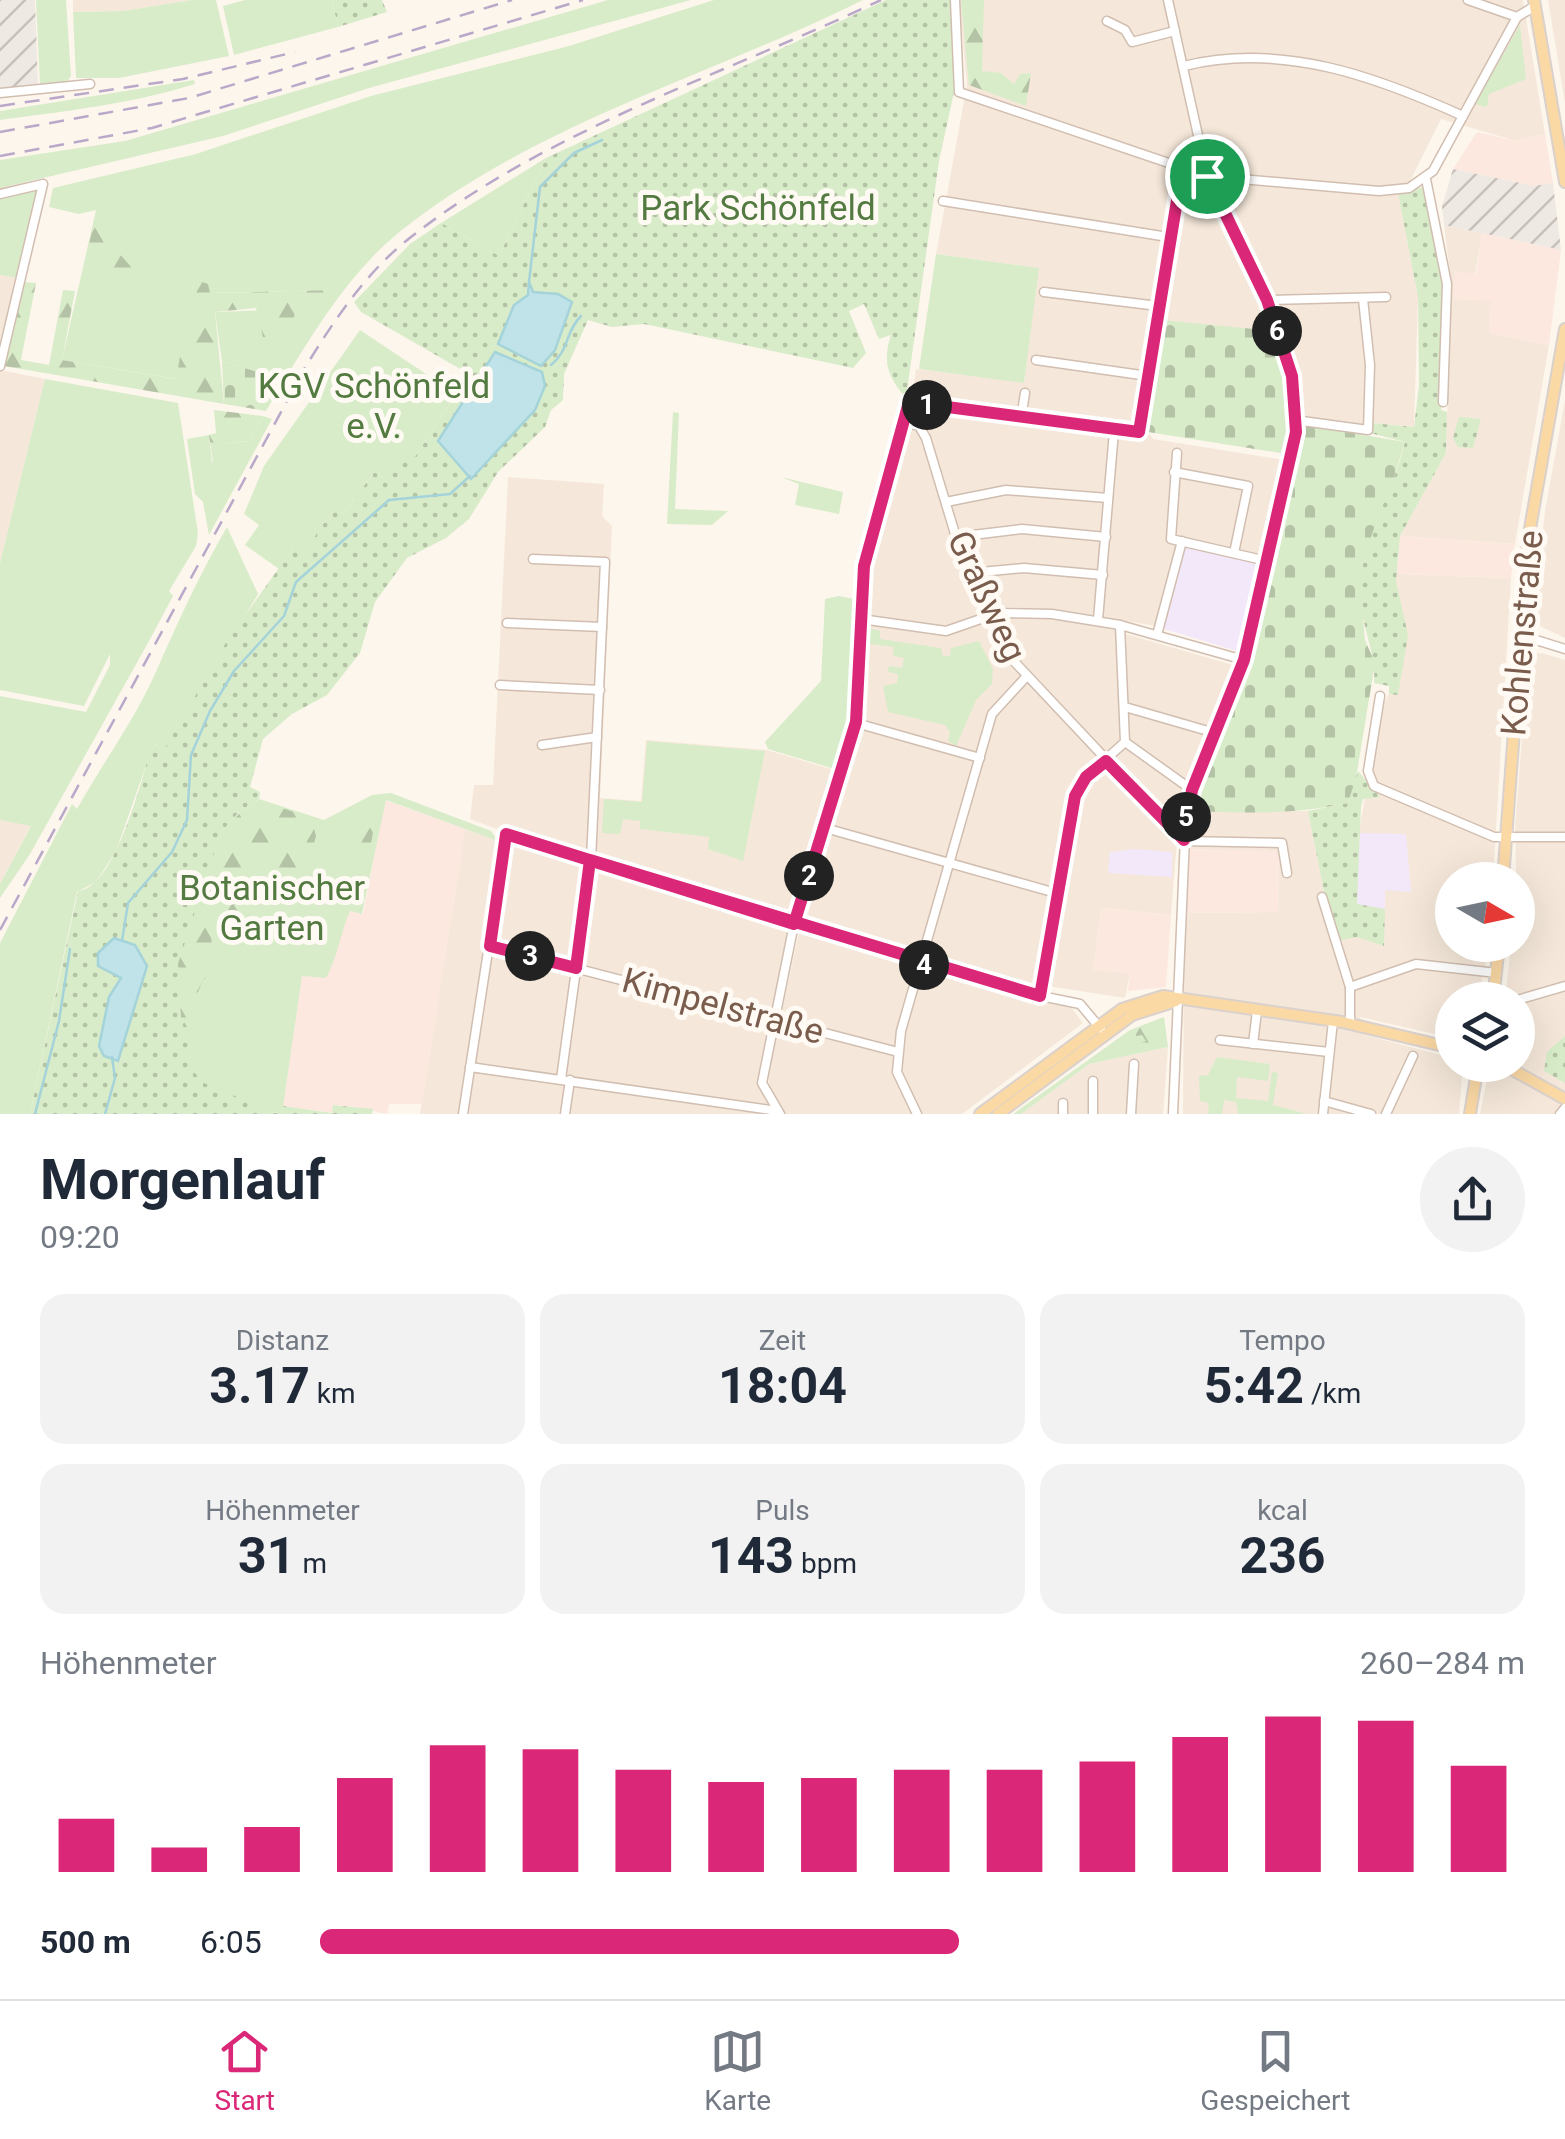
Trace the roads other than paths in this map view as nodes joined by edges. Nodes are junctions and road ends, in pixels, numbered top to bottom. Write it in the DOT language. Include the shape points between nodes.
graph roads {
  1 [pos="955,0"];
  2 [pos="1168,0"];
  3 [pos="1468,0"];
  4 [pos="1535,3"];
  5 [pos="1516,17"];
  6 [pos="1107,21"];
  7 [pos="1175,31"];
  8 [pos="1184,66"];
  9 [pos="90,84"];
  10 [pos="0,92"];
  11 [pos="1463,116"];
  12 [pos="1182,170"];
  13 [pos="1207,176"];
  14 [pos="1426,179"];
  15 [pos="1565,182"];
  16 [pos="0,194"];
  17 [pos="942,202"];
  18 [pos="1168,238"];
  19 [pos="1044,292"];
  20 [pos="1386,297"];
  21 [pos="1363,298"];
  22 [pos="1267,300"];
  23 [pos="1158,306"];
  24 [pos="1565,329"];
  25 [pos="1036,360"];
  26 [pos="0,366"];
  27 [pos="1148,376"];
  28 [pos="1025,394"];
  29 [pos="1443,402"];
  30 [pos="1021,418"];
  31 [pos="1295,420"];
  32 [pos="906,424"];
  33 [pos="1114,432"];
  34 [pos="1177,454"];
  35 [pos="1174,472"];
  36 [pos="1108,498"];
  37 [pos="946,502"];
  38 [pos="956,537"];
  39 [pos="1106,537"];
  40 [pos="1182,541"];
  41 [pos="1234,553"];
  42 [pos="533,559"];
  43 [pos="1267,561"];
  44 [pos="970,572"];
  45 [pos="1103,575"];
  46 [pos="990,616"];
  47 [pos="861,619"];
  48 [pos="1098,620"];
  49 [pos="506,623"];
  50 [pos="1120,625"];
  51 [pos="602,627"];
  52 [pos="1157,635"];
  53 [pos="1520,635"];
  54 [pos="1565,650"];
  55 [pos="1244,660"];
  56 [pos="1026,677"];
  57 [pos="500,685"];
  58 [pos="600,690"];
  59 [pos="1380,696"];
  60 [pos="1125,706"];
  61 [pos="856,722"];
  62 [pos="1214,733"];
  63 [pos="597,737"];
  64 [pos="1125,742"];
  65 [pos="542,745"];
  66 [pos="980,758"];
  67 [pos="1106,761"];
  68 [pos="1192,790"];
  69 [pos="825,828"];
  70 [pos="1565,837"];
  71 [pos="1506,838"];
  72 [pos="1184,840"];
  73 [pos="590,860"];
  74 [pos="949,862"];
  75 [pos="1504,862"];
  76 [pos="1287,873"];
  77 [pos="1056,893"];
  78 [pos="1322,897"];
  79 [pos="794,924"];
  80 [pos="490,946"];
  81 [pos="1498,962"];
  82 [pos="923,964"];
  83 [pos="576,968"];
  84 [pos="1498,974"];
  85 [pos="1496,982"];
  86 [pos="1565,986"];
  87 [pos="1350,987"];
  88 [pos="1535,995"];
  89 [pos="1040,996"];
  90 [pos="1176,1001"];
  91 [pos="1256,1010"];
  92 [pos="773,1018"];
  93 [pos="1334,1021"];
  94 [pos="1350,1024"];
  95 [pos="1102,1030"];
  96 [pos="1220,1040"];
  97 [pos="1253,1044"];
  98 [pos="1435,1044"];
  99 [pos="898,1052"];
  100 [pos="1329,1052"];
  101 [pos="1413,1056"];
  102 [pos="1134,1064"];
  103 [pos="470,1067"];
  104 [pos="565,1080"];
  105 [pos="1092,1081"];
  106 [pos="1475,1082"];
  107 [pos="1534,1082"];
  108 [pos="1565,1099"];
  109 [pos="1324,1101"];
  110 [pos="1063,1103"];
  111 [pos="1565,1108"];
  112 [pos="779,1113"];
  113 [pos="464,1114"];
  114 [pos="565,1114"];
  115 [pos="918,1114"];
  116 [pos="980,1114"];
  117 [pos="998,1114"];
  118 [pos="1063,1114"];
  119 [pos="1093,1114"];
  120 [pos="1131,1114"];
  121 [pos="1173,1114"];
  122 [pos="1323,1114"];
  123 [pos="1371,1114"];
  124 [pos="1386,1114"];
  125 [pos="1470,1114"];
  126 [pos="1560,1114"];
  1 -- 12 [label="street" via="960,92"];
  2 -- 7 [label="street"];
  3 -- 5 [label="street"];
  4 -- 5 [label="street"];
  4 -- 15 [label="main road"];
  5 -- 11 [label="street"];
  6 -- 7 [label="street" via="1132,42"];
  7 -- 8 [label="street"];
  8 -- 11 [label="street" via="1241,56 1300,60"];
  8 -- 13 [label="street"];
  9 -- 10 [label="street"];
  11 -- 14 [label="street"];
  12 -- 13 [label="street"];
  12 -- 18 [label="street"];
  13 -- 14 [label="street" via="1379,191"];
  13 -- 22 [label="street"];
  14 -- 29 [label="street" via="1446,284"];
  16 -- 26 [label="street" via="43,184"];
  17 -- 18 [label="street"];
  18 -- 23 [label="street"];
  19 -- 23 [label="street"];
  20 -- 21 [label="street"];
  21 -- 22 [label="street"];
  21 -- 31 [label="street" via="1368,430"];
  22 -- 31 [label="street" via="1292,376"];
  23 -- 27 [label="street"];
  24 -- 53 [label="main road, Kohlenstraße" via="1534,502"];
  25 -- 27 [label="street"];
  27 -- 33 [label="street" via="1140,429"];
  28 -- 30 [label="street"];
  30 -- 32 [label="street" via="909,402"];
  30 -- 33 [label="street"];
  31 -- 43 [label="street"];
  32 -- 37 [label="street, Graßweg" via="919,426 926,438"];
  32 -- 47 [label="street" via="864,566"];
  33 -- 36 [label="street"];
  34 -- 35 [label="street"];
  35 -- 40 [label="street" via="1171,539"];
  35 -- 41 [label="street" via="1248,486"];
  36 -- 37 [label="street" via="1006,490"];
  36 -- 39 [label="street"];
  37 -- 38 [label="street, Graßweg"];
  38 -- 39 [label="street" via="1007,529"];
  38 -- 44 [label="street, Graßweg"];
  39 -- 45 [label="street"];
  40 -- 41 [label="street"];
  40 -- 52 [label="street"];
  41 -- 43 [label="street"];
  42 -- 51 [label="street" via="605,562"];
  43 -- 55 [label="street"];
  44 -- 45 [label="street" via="1024,568"];
  44 -- 46 [label="street, Graßweg"];
  45 -- 48 [label="street"];
  46 -- 47 [label="street" via="946,631"];
  46 -- 48 [label="street"];
  46 -- 56 [label="street, Graßweg"];
  47 -- 61 [label="street"];
  48 -- 50 [label="street"];
  49 -- 51 [label="street"];
  50 -- 52 [label="street"];
  50 -- 60 [label="street"];
  51 -- 58 [label="street"];
  52 -- 55 [label="street"];
  53 -- 54 [label="street"];
  53 -- 71 [label="main road, Kohlenstraße"];
  55 -- 62 [label="street"];
  56 -- 66 [label="street" via="992,714"];
  56 -- 67 [label="street, Graßweg"];
  57 -- 58 [label="street"];
  58 -- 63 [label="street"];
  59 -- 71 [label="street" via="1368,771 1374,786"];
  60 -- 62 [label="street"];
  60 -- 64 [label="street"];
  61 -- 66 [label="street"];
  61 -- 69 [label="street"];
  62 -- 68 [label="street"];
  63 -- 65 [label="street"];
  63 -- 73 [label="street"];
  64 -- 67 [label="street"];
  64 -- 68 [label="street"];
  66 -- 74 [label="street"];
  67 -- 72 [label="street, Graßweg"];
  67 -- 77 [label="street" via="1075,796"];
  68 -- 72 [label="street"];
  69 -- 74 [label="street"];
  69 -- 79 [label="street"];
  70 -- 71 [label="street"];
  71 -- 75 [label="main road, Kohlenstraße"];
  72 -- 76 [label="street" via="1282,842"];
  72 -- 90 [label="street"];
  73 -- 79 [label="street"];
  73 -- 80 [label="street" via="506,834"];
  73 -- 83 [label="street"];
  74 -- 77 [label="street"];
  74 -- 82 [label="street"];
  77 -- 89 [label="street"];
  78 -- 87 [label="street"];
  79 -- 82 [label="street"];
  79 -- 92 [label="street"];
  80 -- 83 [label="street, Kimpelstraße"];
  80 -- 103 [label="street"];
  81 -- 84 [label="main road"];
  82 -- 89 [label="street"];
  82 -- 99 [label="street"];
  83 -- 92 [label="street, Kimpelstraße"];
  83 -- 104 [label="street"];
  84 -- 85 [label="main road"];
  84 -- 87 [label="street" via="1416,964"];
  86 -- 88 [label="street"];
  87 -- 94 [label="street"];
  89 -- 95 [label="street" via="1080,1004"];
  90 -- 91 [label="main road"];
  90 -- 95 [label="main road" via="1163,996 1134,1003"];
  90 -- 121 [label="street"];
  91 -- 93 [label="main road"];
  91 -- 97 [label="street"];
  92 -- 99 [label="street, Kimpelstraße"];
  92 -- 112 [label="street" via="762,1084"];
  93 -- 94 [label="main road"];
  93 -- 100 [label="street"];
  94 -- 98 [label="main road"];
  95 -- 116 [label="main road"];
  95 -- 117 [label="main road"];
  96 -- 97 [label="street"];
  97 -- 100 [label="street"];
  99 -- 115 [label="street" via="901,1086"];
  100 -- 109 [label="street"];
  101 -- 124 [label="street"];
  102 -- 120 [label="street"];
  103 -- 104 [label="street"];
  103 -- 113 [label="street"];
  104 -- 112 [label="street"];
  104 -- 114 [label="street"];
  105 -- 119 [label="street"];
  106 -- 125 [label="main road"];
  107 -- 108 [label="main road"];
  109 -- 122 [label="street"];
  109 -- 123 [label="street"];
  110 -- 118 [label="street"];
  111 -- 126 [label="street"];
}
